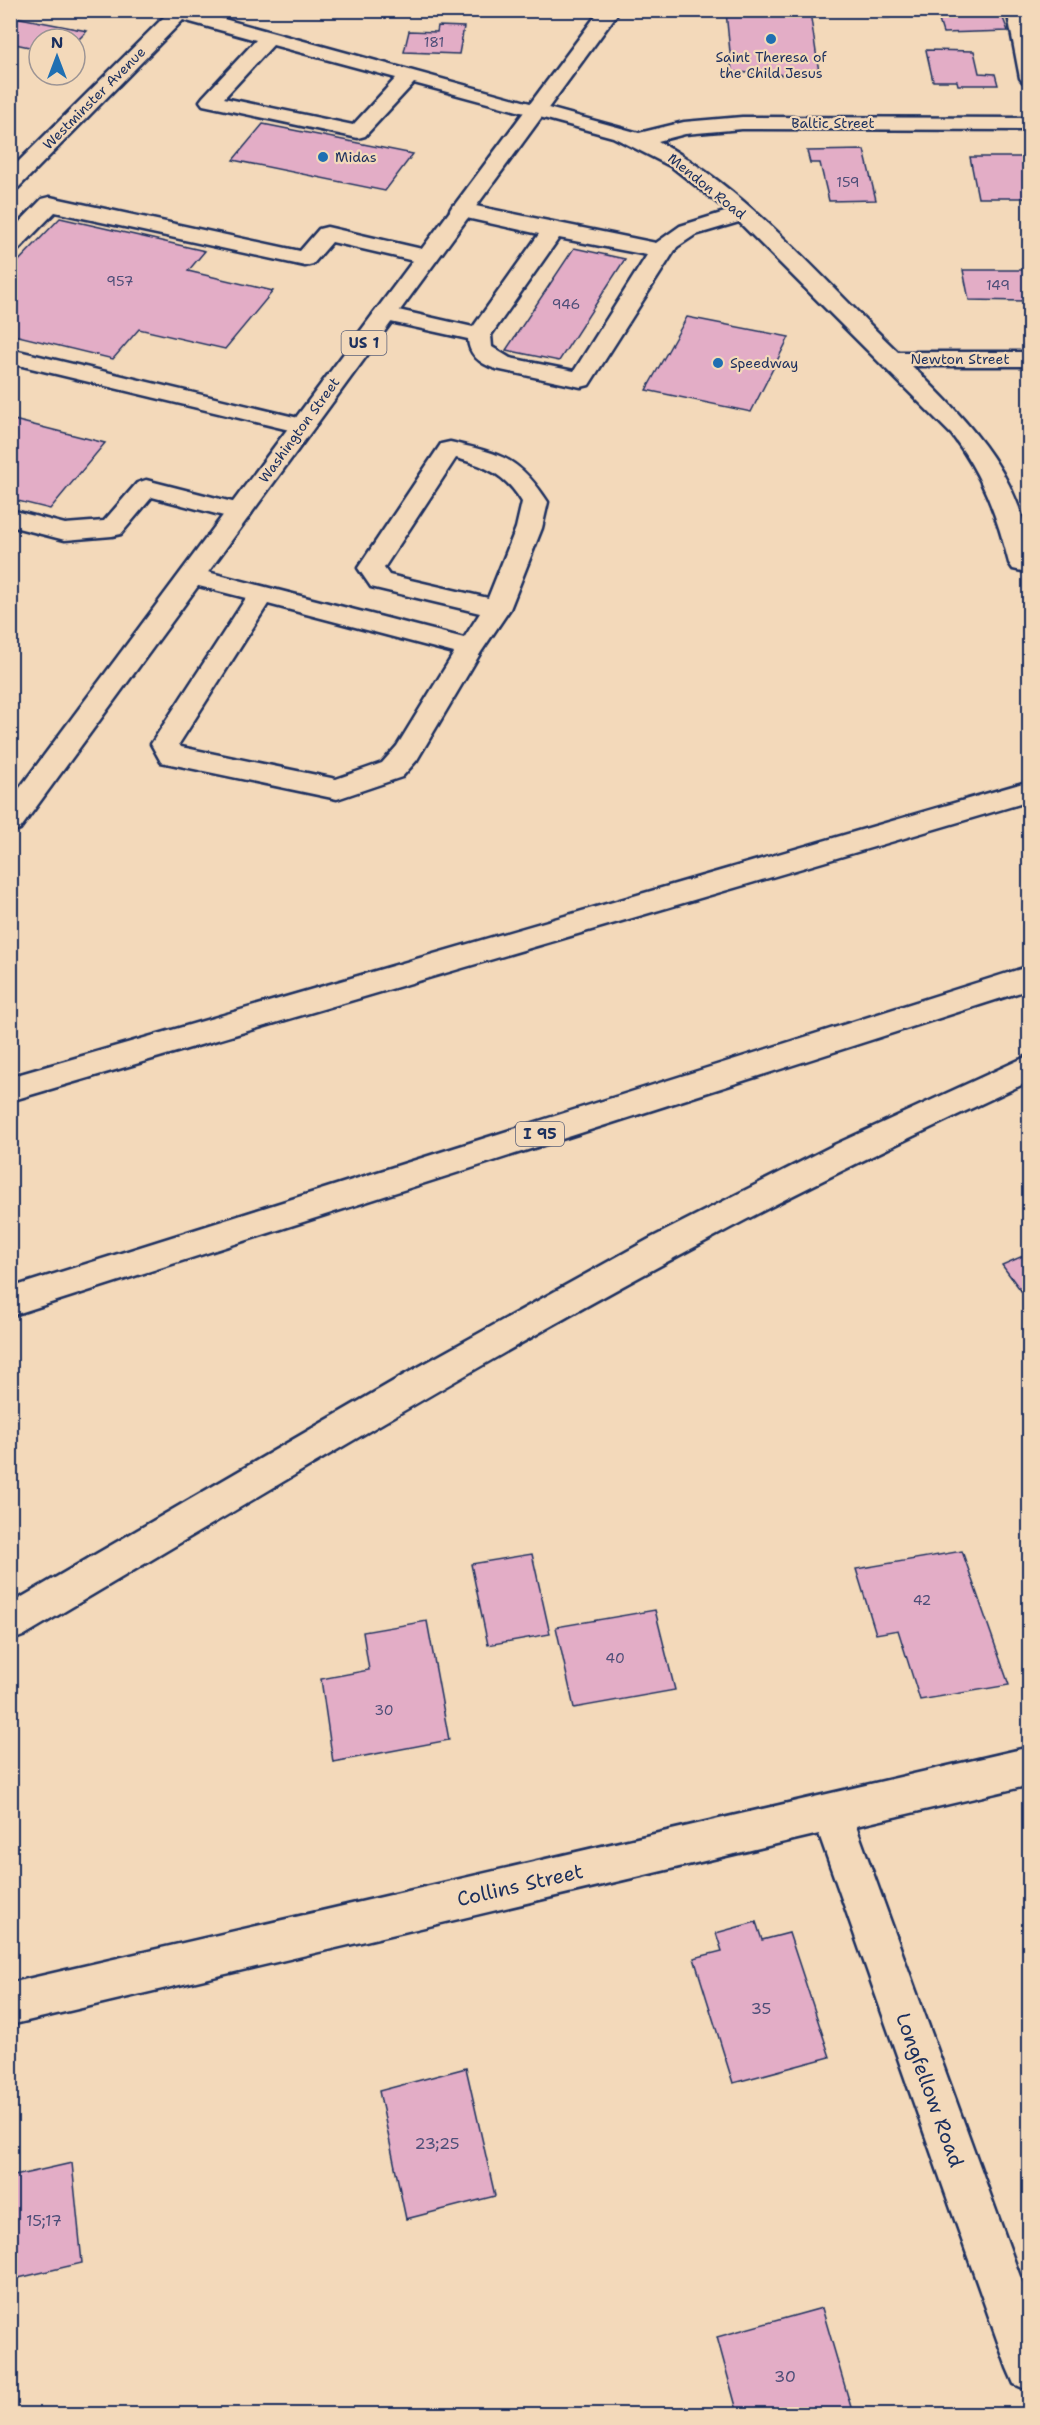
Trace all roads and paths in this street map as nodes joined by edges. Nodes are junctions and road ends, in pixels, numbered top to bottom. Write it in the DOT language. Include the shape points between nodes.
graph roads {
  1 [pos="610,10"];
  2 [pos="1017,10"];
  3 [pos="172,12"];
  4 [pos="269,38"];
  5 [pos="410,76"];
  6 [pos="1029,78"];
  7 [pos="535,110"];
  8 [pos="1029,124"];
  9 [pos="639,140"];
  10 [pos="10,183"];
  11 [pos="461,210"];
  12 [pos="743,214"];
  13 [pos="553,230"];
  14 [pos="10,245"];
  15 [pos="661,251"];
  16 [pos="427,257"];
  17 [pos="385,314"];
  18 [pos="479,335"];
  19 [pos="10,357"];
  20 [pos="891,359"];
  21 [pos="1029,359"];
  22 [pos="302,426"];
  23 [pos="239,512"];
  24 [pos="11,518"];
  25 [pos="1022,563"];
  26 [pos="192,576"];
  27 [pos="261,595"];
  28 [pos="497,609"];
  29 [pos="470,648"];
  30 [pos="1029,791"];
  31 [pos="10,822"];
  32 [pos="1029,977"];
  33 [pos="1029,1067"];
  34 [pos="10,1089"];
  35 [pos="10,1302"];
  36 [pos="10,1624"];
  37 [pos="1029,1766"];
  38 [pos="831,1812"];
  39 [pos="10,2004"];
  40 [pos="1029,2368"];
  1 -- 7 [label="main road, Washington Street / US 1"];
  2 -- 6 [label="main road"];
  3 -- 4 [label="main road, Mendon Road"];
  3 -- 10 [label="main road, Westminster Avenue"];
  4 -- 5 [label="main road, Mendon Road"];
  4 -- 5 [label="main road" via="210,101 358,132"];
  5 -- 7 [label="main road, Mendon Road"];
  7 -- 9 [label="main road, Mendon Road"];
  7 -- 11 [label="main road, Washington Street / US 1"];
  8 -- 9 [label="main road, Baltic Street" via="742,123 684,128"];
  9 -- 12 [label="main road, Mendon Road" via="678,160"];
  11 -- 13 [label="main road"];
  11 -- 16 [label="main road, Washington Street / US 1"];
  12 -- 15 [label="main road" via="681,233"];
  12 -- 20 [label="main road, Mendon Road"];
  13 -- 15 [label="main road"];
  13 -- 18 [label="main road"];
  14 -- 16 [label="main road" via="50,204 304,259 327,234"];
  15 -- 18 [label="main road" via="581,380 493,360 480,349"];
  16 -- 17 [label="main road, Washington Street / US 1"];
  17 -- 18 [label="main road"];
  17 -- 22 [label="main road, Washington Street / US 1"];
  19 -- 22 [label="main road"];
  20 -- 21 [label="main road, Newton Street"];
  20 -- 25 [label="main road, Mendon Road" via="985,460 1004,495"];
  22 -- 23 [label="main road, Washington Street / US 1"];
  23 -- 24 [label="main road" via="146,488 112,528 65,532"];
  23 -- 26 [label="main road, Washington Street / US 1"];
  26 -- 27 [label="main road"];
  26 -- 31 [label="main road, Washington Street / US 1"];
  27 -- 29 [label="main road"];
  27 -- 29 [label="main road" via="165,744 171,755 337,789 392,770 407,753"];
  28 -- 28 [label="main road" via="380,581 370,568 450,449 503,464 522,479 535,502 529,528"];
  28 -- 29 [label="main road"];
  30 -- 34 [label="main road"];
  32 -- 35 [label="main road, I 95"];
  33 -- 36 [label="main road" via="889,1132 661,1249"];
  37 -- 38 [label="main road, Collins Street"];
  38 -- 39 [label="main road, Collins Street"];
  38 -- 40 [label="main road, Longfellow Road"];
}
